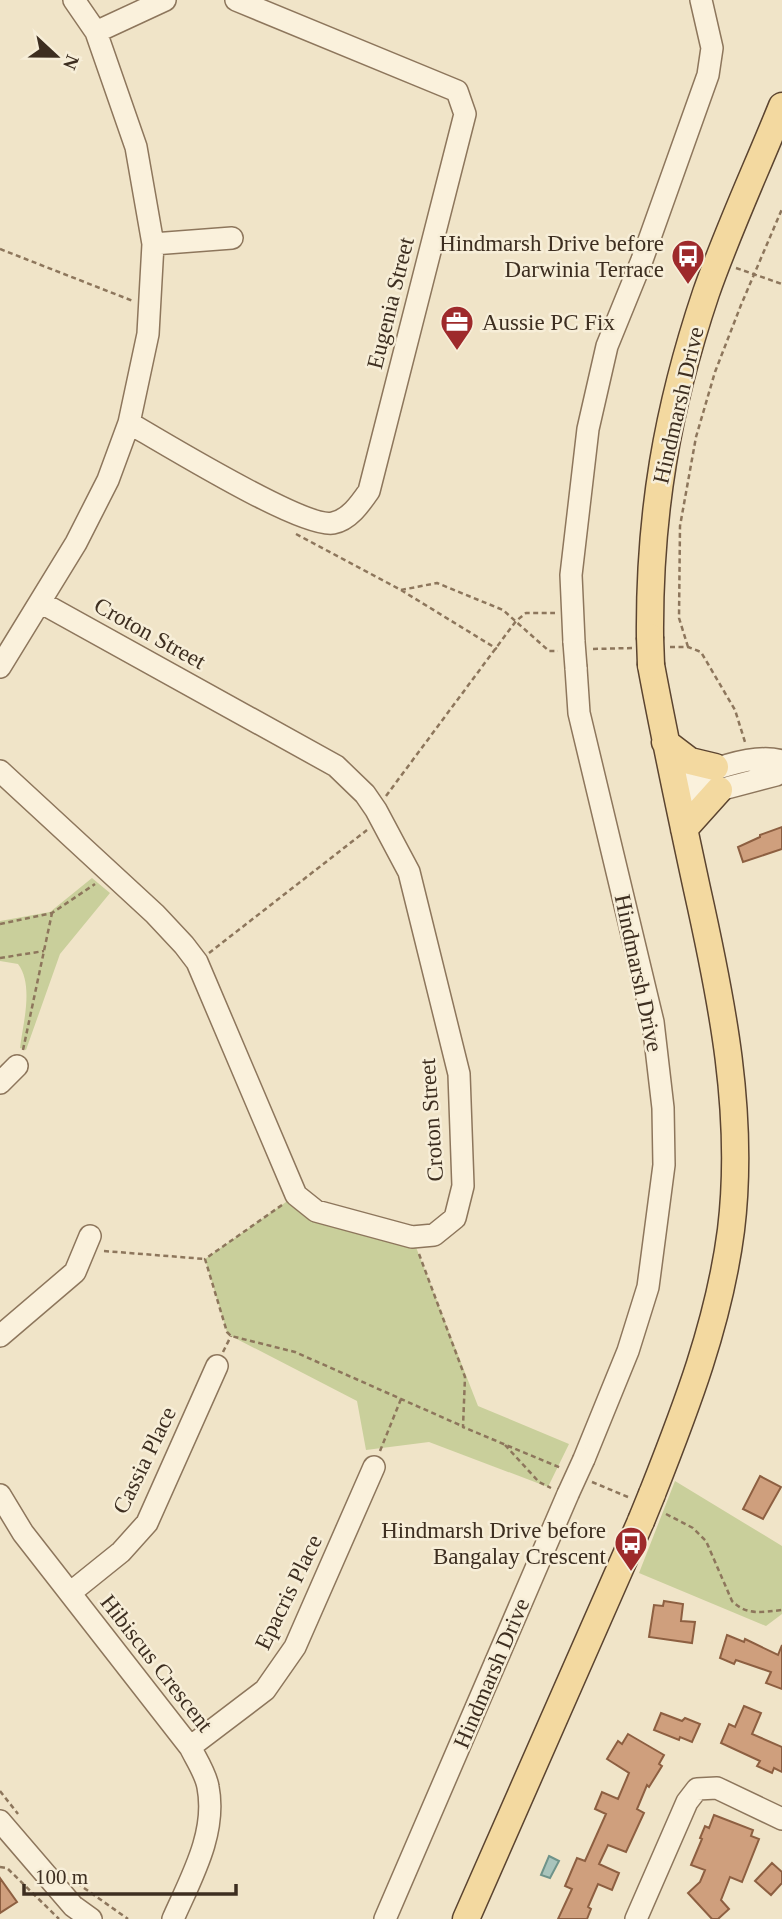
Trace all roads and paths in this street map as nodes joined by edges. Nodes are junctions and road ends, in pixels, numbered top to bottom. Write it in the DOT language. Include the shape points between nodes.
graph roads {
  1 [pos="74,0"];
  2 [pos="165,0"];
  3 [pos="236,0"];
  4 [pos="701,0"];
  5 [pos="96,32"];
  6 [pos="782,106"];
  7 [pos="782,209"];
  8 [pos="232,238"];
  9 [pos="153,244"];
  10 [pos="0,249"];
  11 [pos="719,261"];
  12 [pos="755,275"];
  13 [pos="782,284"];
  14 [pos="149,307"];
  15 [pos="130,423"];
  16 [pos="294,533"];
  17 [pos="401,590"];
  18 [pos="40,602"];
  19 [pos="573,612"];
  20 [pos="516,621"];
  21 [pos="688,647"];
  22 [pos="497,649"];
  23 [pos="649,650"];
  24 [pos="576,652"];
  25 [pos="0,667"];
  26 [pos="665,742"];
  27 [pos="746,746"];
  28 [pos="782,761"];
  29 [pos="782,770"];
  30 [pos="0,771"];
  31 [pos="717,779"];
  32 [pos="675,785"];
  33 [pos="378,815"];
  34 [pos="684,828"];
  35 [pos="110,873"];
  36 [pos="52,913"];
  37 [pos="0,924"];
  38 [pos="44,951"];
  39 [pos="0,958"];
  40 [pos="197,962"];
  41 [pos="17,1066"];
  42 [pos="0,1083"];
  43 [pos="296,1195"];
  44 [pos="90,1236"];
  45 [pos="205,1259"];
  46 [pos="0,1336"];
  47 [pos="217,1366"];
  48 [pos="401,1399"];
  49 [pos="463,1427"];
  50 [pos="503,1444"];
  51 [pos="374,1467"];
  52 [pos="563,1493"];
  53 [pos="0,1495"];
  54 [pos="70,1593"];
  55 [pos="190,1747"];
  56 [pos="0,1791"];
  57 [pos="782,1819"];
  58 [pos="7,1824"];
  59 [pos="0,1867"];
  60 [pos="71,1878"];
  61 [pos="59,1919"];
  62 [pos="90,1919"];
  63 [pos="128,1919"];
  64 [pos="173,1919"];
  65 [pos="385,1919"];
  66 [pos="466,1919"];
  67 [pos="636,1919"];
  1 -- 5 [label="street"];
  2 -- 5 [label="street"];
  3 -- 15 [label="street, Eugenia Street" via="457,91 465,114 369,491 354,512 334,523 316,522 274,505"];
  4 -- 19 [label="street, Hindmarsh Drive" via="712,48 709,75 607,346 588,429 572,575"];
  5 -- 9 [label="street" via="136,146"];
  6 -- 11 [label="main road, Hindmarsh Drive"];
  7 -- 12 [label="path"];
  8 -- 9 [label="street"];
  9 -- 14 [label="street"];
  10 -- 14 [label="path"];
  11 -- 12 [label="path"];
  11 -- 23 [label="main road, Hindmarsh Drive" via="674,400 660,468 652,536"];
  12 -- 13 [label="path"];
  12 -- 21 [label="path" via="696,437 680,526 679,618"];
  14 -- 15 [label="street"];
  15 -- 18 [label="street" via="108,480"];
  16 -- 17 [label="path"];
  17 -- 20 [label="path" via="437,583 503,610"];
  17 -- 22 [label="path"];
  18 -- 25 [label="street"];
  18 -- 33 [label="street, Croton Street" via="336,766"];
  19 -- 20 [label="path" via="526,613"];
  19 -- 24 [label="street, Hindmarsh Drive"];
  20 -- 22 [label="path"];
  20 -- 24 [label="path" via="550,651"];
  21 -- 23 [label="path"];
  21 -- 27 [label="path" via="701,652 736,710"];
  22 -- 33 [label="path"];
  23 -- 24 [label="path"];
  23 -- 26 [label="main road, Hindmarsh Drive"];
  24 -- 52 [label="street, Hindmarsh Drive, bridge" via="579,713 653,1022 663,1097 664,1165 648,1287 628,1352 584,1459"];
  26 -- 31 [label="main road"];
  26 -- 32 [label="main road, Hindmarsh Drive"];
  28 -- 31 [label="street" via="773,758"];
  29 -- 31 [label="street" via="776,775"];
  30 -- 35 [label="street"];
  31 -- 32 [label="street"];
  31 -- 34 [label="main road"];
  32 -- 34 [label="main road, Hindmarsh Drive"];
  33 -- 40 [label="path"];
  33 -- 43 [label="street, Croton Street" via="409,872 459,1074 463,1186 456,1218 434,1235 412,1237 316,1211"];
  34 -- 66 [label="main road, Hindmarsh Drive, bridge" via="716,974 734,1101 731,1230 720,1293 691,1393 652,1494"];
  35 -- 36 [label="path"];
  35 -- 40 [label="street" via="155,914"];
  36 -- 37 [label="path"];
  36 -- 38 [label="path"];
  38 -- 39 [label="path"];
  38 -- 41 [label="path"];
  40 -- 43 [label="street"];
  41 -- 42 [label="street"];
  43 -- 45 [label="path"];
  44 -- 45 [label="path" via="101,1251"];
  44 -- 46 [label="street" via="75,1272"];
  45 -- 48 [label="path" via="231,1336 295,1352"];
  47 -- 54 [label="street, Cassia Place" via="147,1523 121,1552"];
  48 -- 49 [label="path"];
  48 -- 51 [label="path"];
  50 -- 52 [label="path" via="539,1482"];
  51 -- 55 [label="street, Epacris Place" via="295,1647 265,1690"];
  52 -- 65 [label="street, Hindmarsh Drive"];
  53 -- 54 [label="street, Hibiscus Crescent"];
  54 -- 55 [label="street, Hibiscus Crescent"];
  55 -- 64 [label="street, Hibiscus Crescent" via="208,1785 211,1818"];
  56 -- 58 [label="path"];
  57 -- 67 [label="street" via="717,1788 697,1789 687,1802"];
  58 -- 62 [label="street" via="73,1906"];
  59 -- 61 [label="path" via="7,1868"];
  60 -- 63 [label="path"];
}
